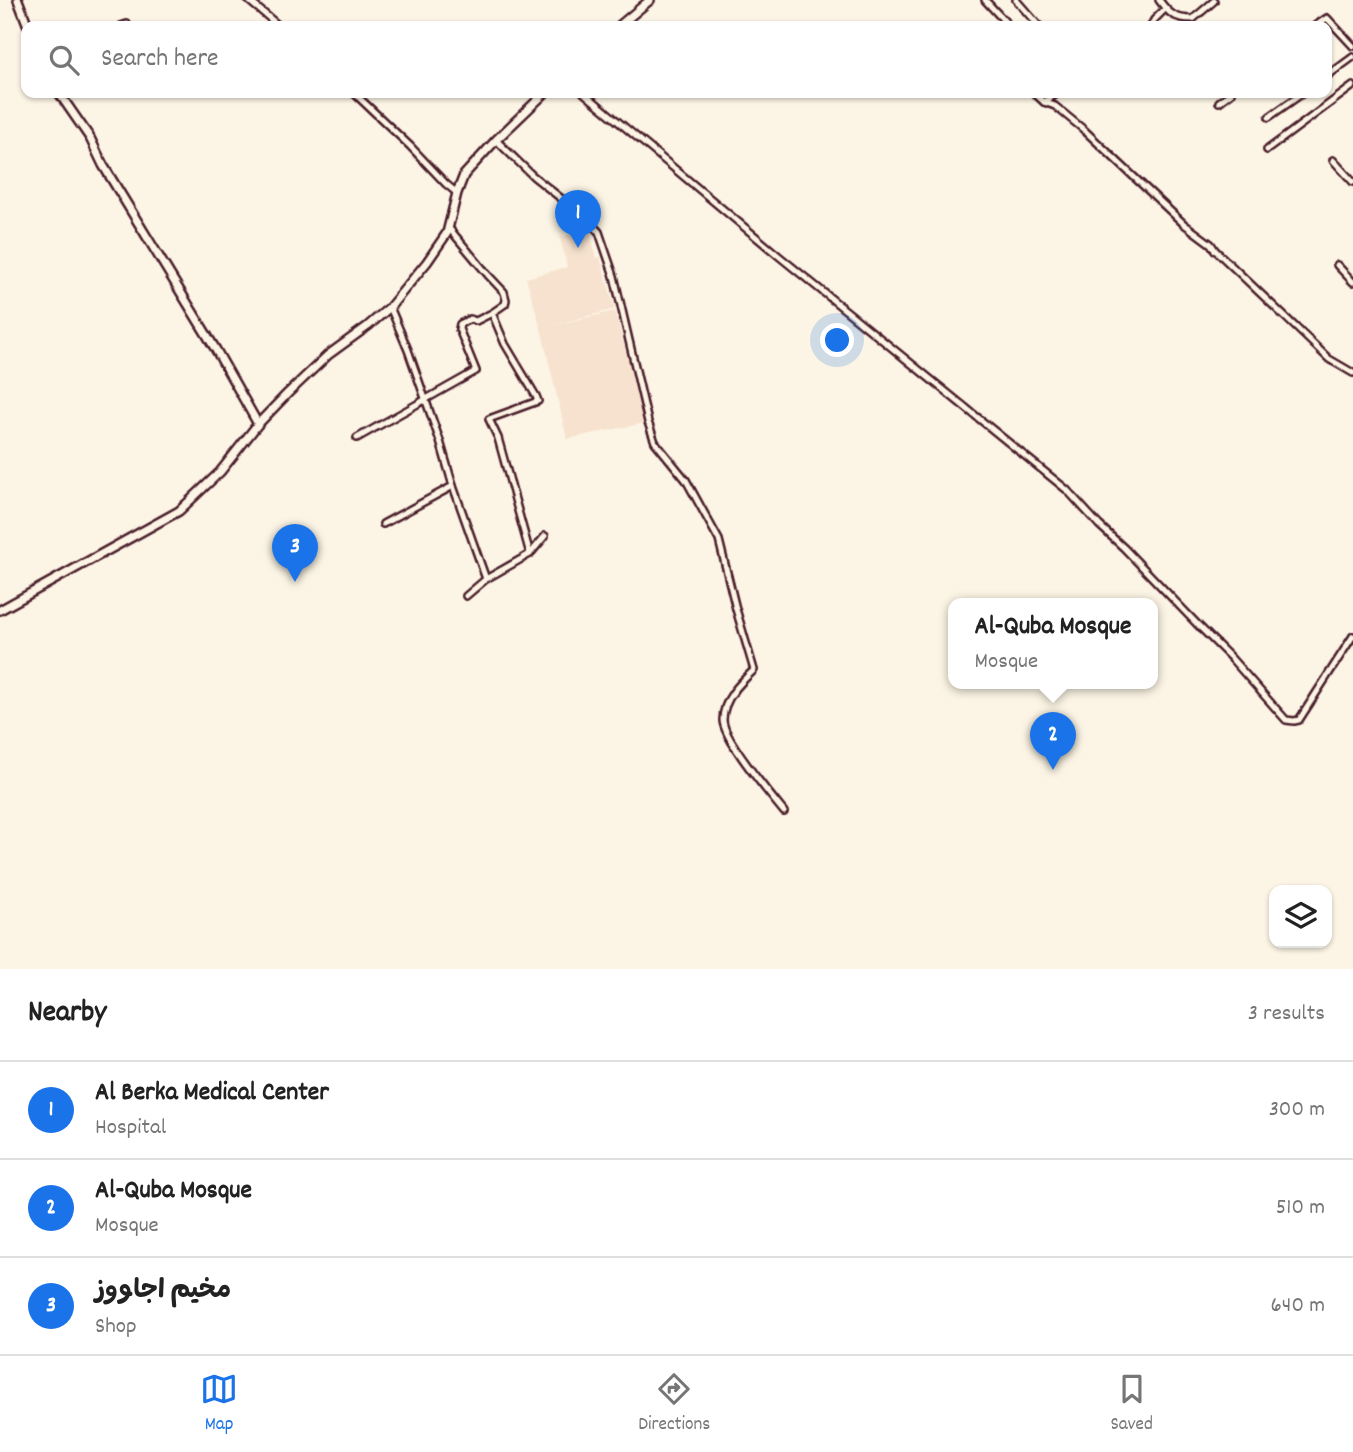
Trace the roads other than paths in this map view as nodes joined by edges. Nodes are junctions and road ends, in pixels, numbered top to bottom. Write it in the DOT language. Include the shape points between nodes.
graph roads {
  1 [pos="18,0"];
  2 [pos="248,0"];
  3 [pos="650,0"];
  4 [pos="985,0"];
  5 [pos="1016,0"];
  6 [pos="1159,0"];
  7 [pos="1214,1"];
  8 [pos="1165,9"];
  9 [pos="26,21"];
  10 [pos="273,21"];
  11 [pos="625,21"];
  12 [pos="1004,21"];
  13 [pos="1035,21"];
  14 [pos="1153,21"];
  15 [pos="1332,23"];
  16 [pos="1353,46"];
  17 [pos="1353,57"];
  18 [pos="1332,72"];
  19 [pos="1353,86"];
  20 [pos="62,98"];
  21 [pos="359,98"];
  22 [pos="540,98"];
  23 [pos="590,98"];
  24 [pos="1040,98"];
  25 [pos="1050,98"];
  26 [pos="1224,98"];
  27 [pos="1296,98"];
  28 [pos="1044,102"];
  29 [pos="1219,102"];
  30 [pos="1269,117"];
  31 [pos="496,140"];
  32 [pos="1267,150"];
  33 [pos="1333,160"];
  34 [pos="1353,182"];
  35 [pos="457,193"];
  36 [pos="449,227"];
  37 [pos="1337,265"];
  38 [pos="1353,282"];
  39 [pos="390,307"];
  40 [pos="492,313"];
  41 [pos="1353,373"];
  42 [pos="426,399"];
  43 [pos="258,424"];
  44 [pos="356,438"];
  45 [pos="453,486"];
  46 [pos="383,524"];
  47 [pos="545,536"];
  48 [pos="530,554"];
  49 [pos="486,579"];
  50 [pos="466,596"];
  51 [pos="0,610"];
  52 [pos="1353,636"];
  53 [pos="784,812"];
  1 -- 9 [label="street"];
  2 -- 10 [label="street"];
  3 -- 11 [label="street"];
  4 -- 12 [label="street"];
  5 -- 13 [label="street"];
  6 -- 8 [label="street"];
  7 -- 8 [label="street" via="1193,19 1179,19"];
  8 -- 14 [label="street"];
  15 -- 16 [label="street"];
  17 -- 18 [label="street"];
  19 -- 32 [label="street"];
  20 -- 43 [label="street"];
  21 -- 35 [label="street"];
  22 -- 31 [label="street"];
  23 -- 52 [label="street" via="1067,490 1231,657 1286,720 1299,720"];
  24 -- 28 [label="street"];
  25 -- 28 [label="street"];
  26 -- 29 [label="street"];
  27 -- 30 [label="street"];
  28 -- 41 [label="street" via="1083,129 1329,359"];
  31 -- 35 [label="street" via="464,175"];
  31 -- 53 [label="street" via="599,232 614,276 648,422 719,540 754,670 728,700 723,722 756,779"];
  33 -- 34 [label="street"];
  35 -- 36 [label="street"];
  36 -- 39 [label="street"];
  36 -- 40 [label="street" via="504,292 505,304"];
  37 -- 38 [label="street"];
  39 -- 42 [label="street"];
  39 -- 43 [label="street" via="328,355"];
  40 -- 42 [label="street" via="460,324 476,371"];
  40 -- 48 [label="street" via="538,401 489,419"];
  42 -- 44 [label="street"];
  42 -- 45 [label="street"];
  43 -- 51 [label="street" via="220,472 179,511"];
  45 -- 46 [label="street"];
  45 -- 49 [label="street"];
  47 -- 48 [label="street"];
  48 -- 49 [label="street"];
  49 -- 50 [label="street"];
}
